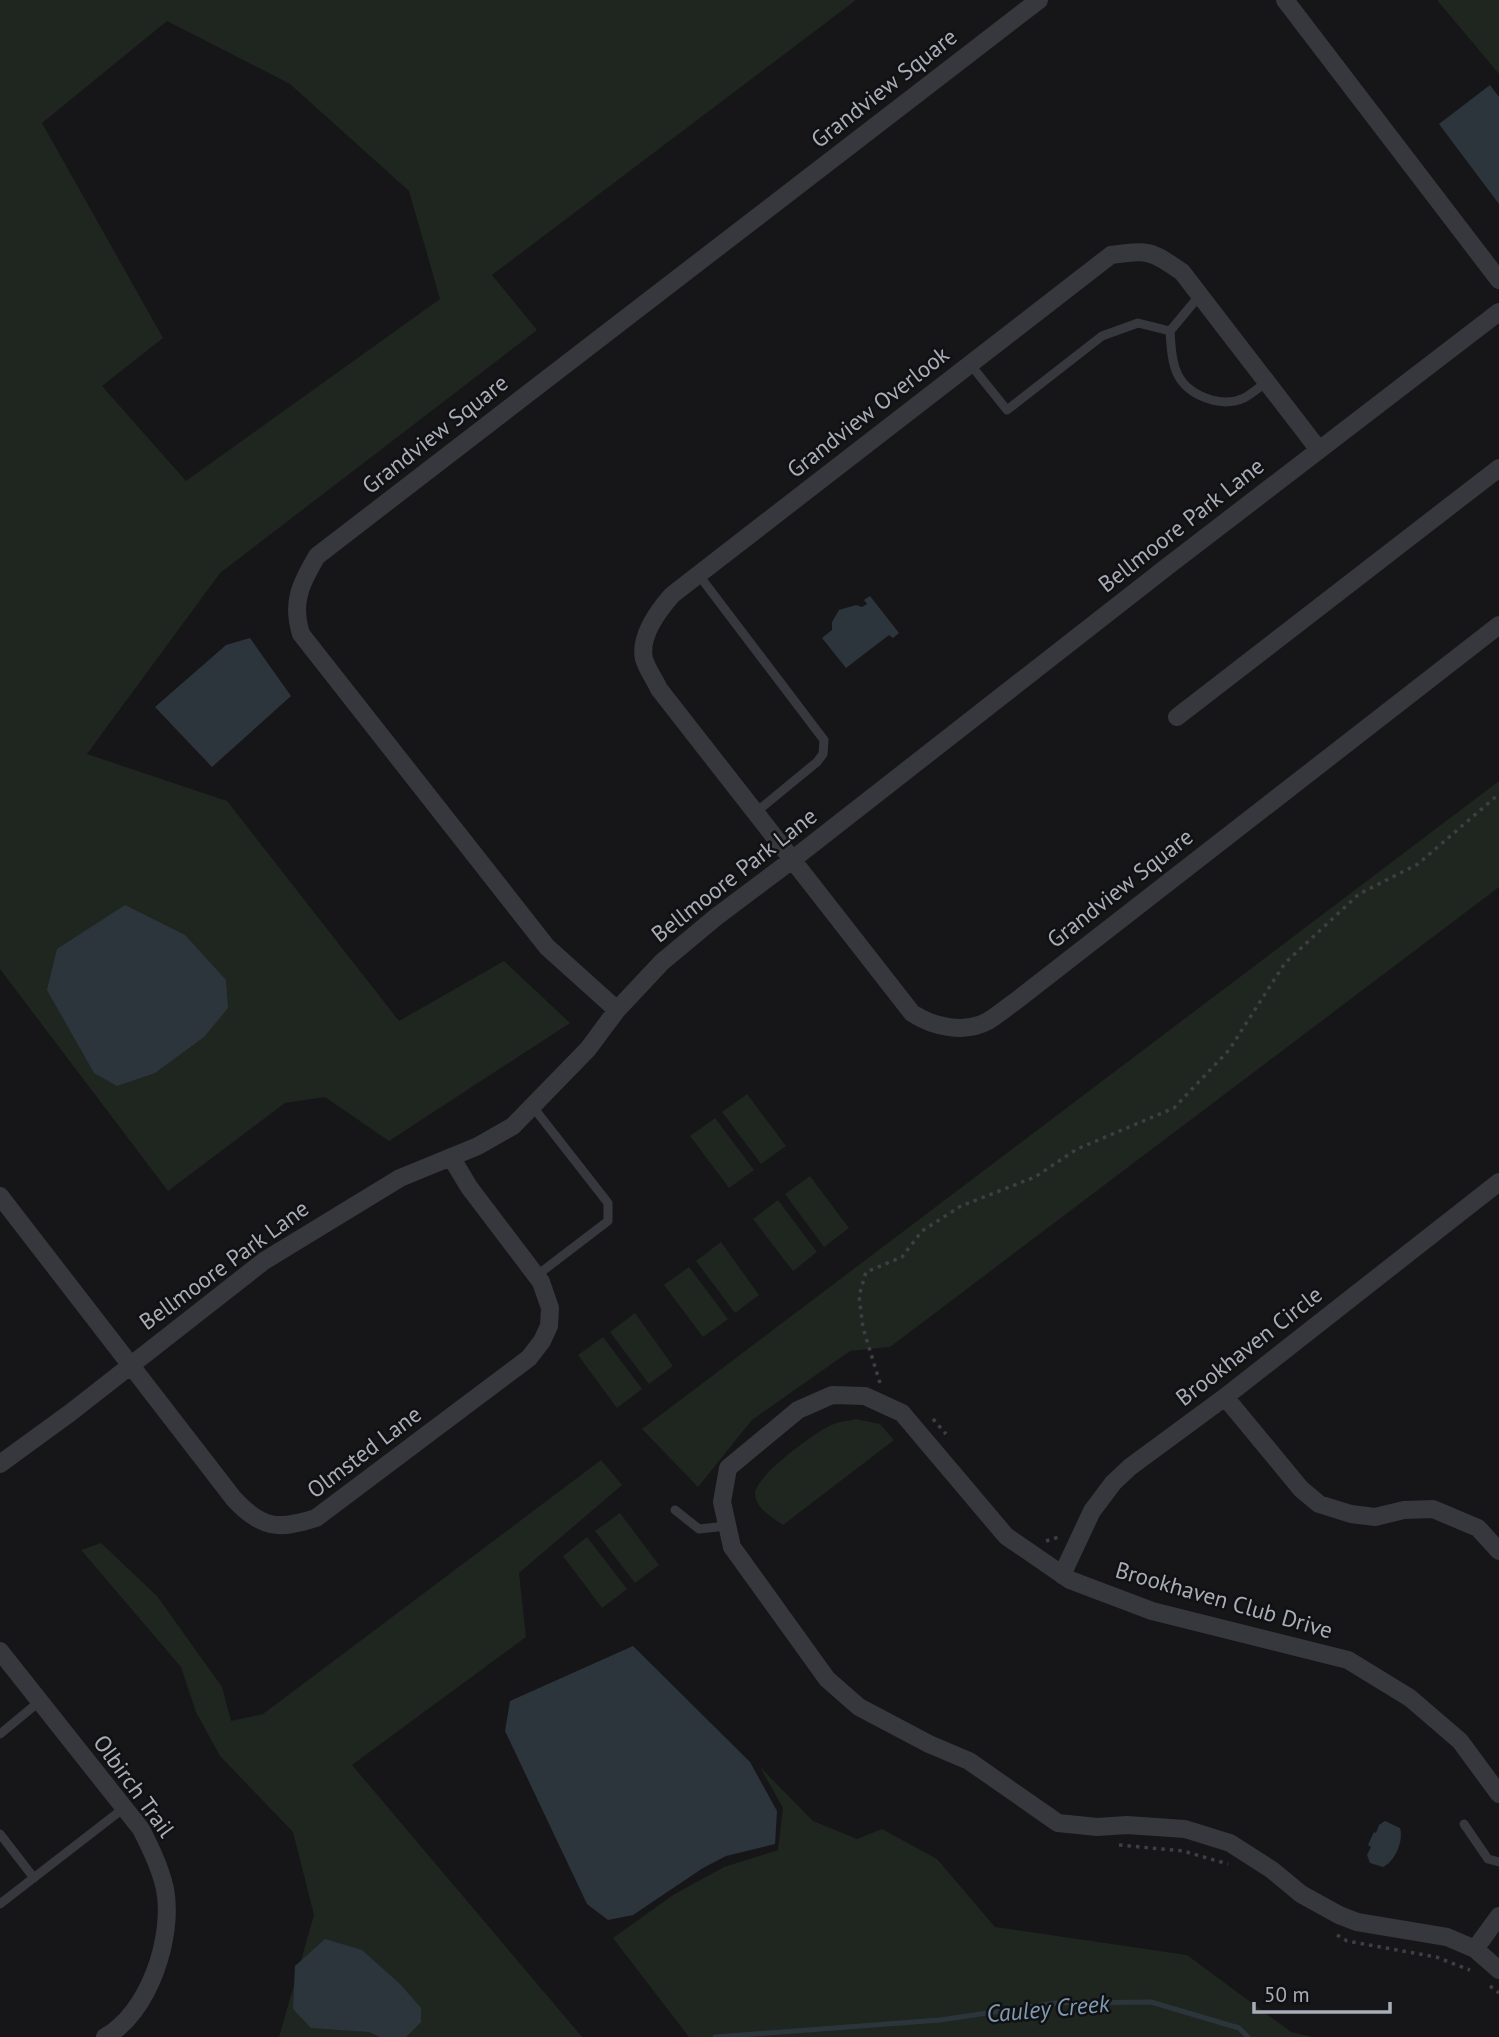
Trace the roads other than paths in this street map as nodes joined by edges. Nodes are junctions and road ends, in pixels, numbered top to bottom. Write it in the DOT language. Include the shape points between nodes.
graph roads {
  1 [pos="1039,0"];
  2 [pos="1285,0"];
  3 [pos="1499,280"];
  4 [pos="1200,295"];
  5 [pos="1499,312"];
  6 [pos="1170,331"];
  7 [pos="970,364"];
  8 [pos="1267,382"];
  9 [pos="1318,450"];
  10 [pos="1499,468"];
  11 [pos="698,574"];
  12 [pos="1499,625"];
  13 [pos="1177,717"];
  14 [pos="755,813"];
  15 [pos="792,860"];
  16 [pos="617,1010"];
  17 [pos="533,1107"];
  18 [pos="451,1157"];
  19 [pos="1499,1182"];
  20 [pos="0,1196"];
  21 [pos="536,1276"];
  22 [pos="130,1366"];
  23 [pos="1225,1397"];
  24 [pos="0,1464"];
  25 [pos="676,1510"];
  26 [pos="727,1525"];
  27 [pos="1499,1551"];
  28 [pos="1062,1574"];
  29 [pos="0,1651"];
  30 [pos="40,1701"];
  31 [pos="0,1734"];
  32 [pos="1499,1794"];
  33 [pos="124,1808"];
  34 [pos="1464,1825"];
  35 [pos="0,1834"];
  36 [pos="1499,1862"];
  37 [pos="34,1878"];
  38 [pos="0,1904"];
  39 [pos="1499,1916"];
  40 [pos="1475,1950"];
  41 [pos="1499,1970"];
  42 [pos="111,2036"];
  1 -- 16 [label="street, Grandview Square" via="317,556 300,585 296,619 301,634 547,947"];
  2 -- 3 [label="street"];
  4 -- 6 [label="lane"];
  4 -- 7 [label="street, Grandview Overlook" via="1182,272 1154,253 1111,255"];
  4 -- 8 [label="street, Grandview Overlook"];
  5 -- 9 [label="street, Bellmoore Park Lane"];
  6 -- 7 [label="lane" via="1138,323 1102,336 1007,410"];
  6 -- 8 [label="lane" via="1171,358 1188,390 1224,403 1244,398"];
  7 -- 11 [label="street, Grandview Overlook"];
  8 -- 9 [label="street, Grandview Overlook"];
  9 -- 15 [label="street, Bellmoore Park Lane"];
  10 -- 13 [label="street"];
  11 -- 14 [label="street, Grandview Overlook" via="658,612 646,635 644,658 659,689"];
  11 -- 14 [label="lane" via="824,740 817,762"];
  12 -- 15 [label="street, Grandview Square" via="1016,1001 977,1026 944,1026 912,1013"];
  14 -- 15 [label="street, Grandview Overlook"];
  15 -- 16 [label="street, Bellmoore Park Lane" via="662,962"];
  16 -- 17 [label="street, Bellmoore Park Lane" via="588,1049"];
  17 -- 18 [label="street, Bellmoore Park Lane" via="513,1126"];
  17 -- 21 [label="lane" via="608,1203 608,1222"];
  18 -- 21 [label="street, Olmsted Lane"];
  18 -- 22 [label="street, Bellmoore Park Lane" via="400,1178 264,1261"];
  19 -- 23 [label="street, Brookhaven Circle"];
  20 -- 22 [label="street, Olmsted Lane"];
  21 -- 22 [label="street, Olmsted Lane" via="550,1308 549,1326 529,1358 316,1518 294,1525 272,1525 253,1518"];
  22 -- 24 [label="street, Bellmoore Park Lane"];
  23 -- 27 [label="street" via="1301,1489 1319,1504 1375,1517 1433,1509 1478,1528"];
  23 -- 28 [label="street, Brookhaven Circle" via="1113,1483 1092,1511"];
  25 -- 26 [label="lane" via="699,1528"];
  26 -- 28 [label="street, Brookhaven Club Drive" via="722,1502 728,1468 798,1410 832,1395 865,1396 902,1413 1006,1536"];
  26 -- 40 [label="street, Brookhaven Club Drive" via="732,1547 827,1679 859,1707 969,1761 1058,1822 1185,1829 1230,1843 1339,1916 1447,1937"];
  28 -- 32 [label="street, Brookhaven Club Drive" via="1152,1611 1348,1660 1410,1698 1460,1741"];
  29 -- 30 [label="street, Olbirch Trail"];
  30 -- 31 [label="lane"];
  30 -- 33 [label="street, Olbirch Trail"];
  33 -- 37 [label="lane"];
  33 -- 42 [label="street, Olbirch Trail" via="157,1859 165,1892 165,1939 136,2010"];
  34 -- 36 [label="lane" via="1488,1859"];
  35 -- 37 [label="lane"];
  37 -- 38 [label="lane"];
  39 -- 40 [label="street"];
  40 -- 41 [label="street, Brookhaven Club Drive"];
}
